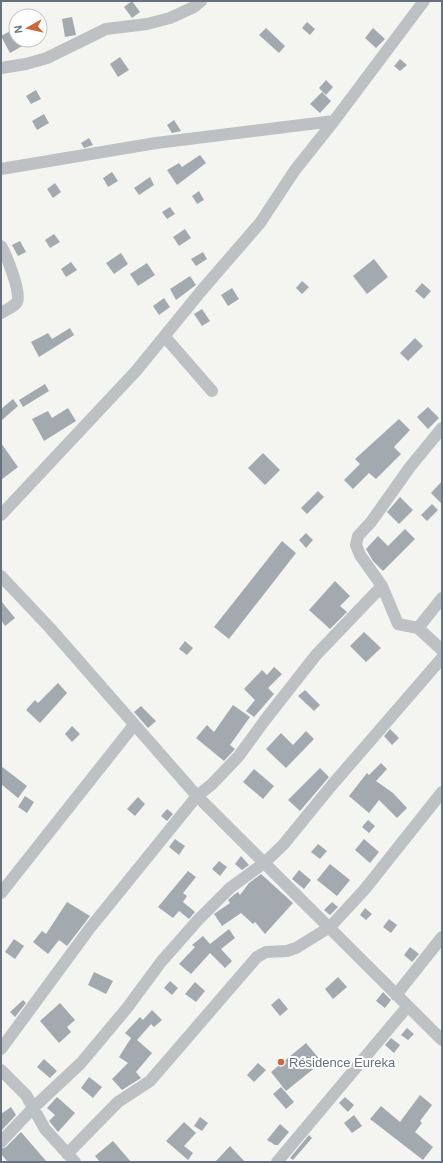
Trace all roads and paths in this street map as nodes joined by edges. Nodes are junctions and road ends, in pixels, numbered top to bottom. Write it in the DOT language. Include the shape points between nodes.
graph roads {
  1 [pos="201,1"];
  2 [pos="424,1"];
  3 [pos="1,68"];
  4 [pos="334,121"];
  5 [pos="1,169"];
  6 [pos="1,246"];
  7 [pos="1,313"];
  8 [pos="165,337"];
  9 [pos="212,391"];
  10 [pos="442,428"];
  11 [pos="1,515"];
  12 [pos="1,576"];
  13 [pos="382,586"];
  14 [pos="442,598"];
  15 [pos="418,628"];
  16 [pos="442,650"];
  17 [pos="442,658"];
  18 [pos="134,725"];
  19 [pos="442,792"];
  20 [pos="197,796"];
  21 [pos="264,863"];
  22 [pos="1,893"];
  23 [pos="330,926"];
  24 [pos="442,938"];
  25 [pos="396,995"];
  26 [pos="407,1007"];
  27 [pos="442,1040"];
  28 [pos="1,1049"];
  29 [pos="1,1070"];
  30 [pos="33,1108"];
  31 [pos="1,1142"];
  32 [pos="71,1158"];
  33 [pos="280,1161"];
  1 -- 3 [label="street" via="170,18 147,24 106,29 47,58"];
  2 -- 4 [label="street"];
  4 -- 5 [label="street" via="156,143"];
  4 -- 8 [label="street" via="294,170 260,223"];
  6 -- 7 [label="street" via="18,299"];
  8 -- 9 [label="street"];
  8 -- 11 [label="street"];
  10 -- 13 [label="street" via="358,536 356,545 360,555"];
  12 -- 18 [label="street"];
  13 -- 15 [label="street" via="398,624"];
  13 -- 20 [label="street" via="320,650 238,757"];
  14 -- 15 [label="street"];
  15 -- 16 [label="street"];
  17 -- 21 [label="street" via="283,845"];
  18 -- 20 [label="street"];
  18 -- 22 [label="street"];
  19 -- 23 [label="street" via="365,889"];
  20 -- 21 [label="street"];
  20 -- 28 [label="street" via="90,928"];
  21 -- 23 [label="street"];
  21 -- 30 [label="street" via="230,888 198,920 161,962 81,1063"];
  23 -- 25 [label="street"];
  23 -- 32 [label="street" via="296,948 266,952 257,957 150,1082 118,1102"];
  24 -- 25 [label="street"];
  25 -- 26 [label="street"];
  26 -- 27 [label="street"];
  26 -- 33 [label="street"];
  29 -- 30 [label="street" via="26,1095"];
  30 -- 31 [label="street"];
  30 -- 32 [label="street" via="45,1128"];
}
